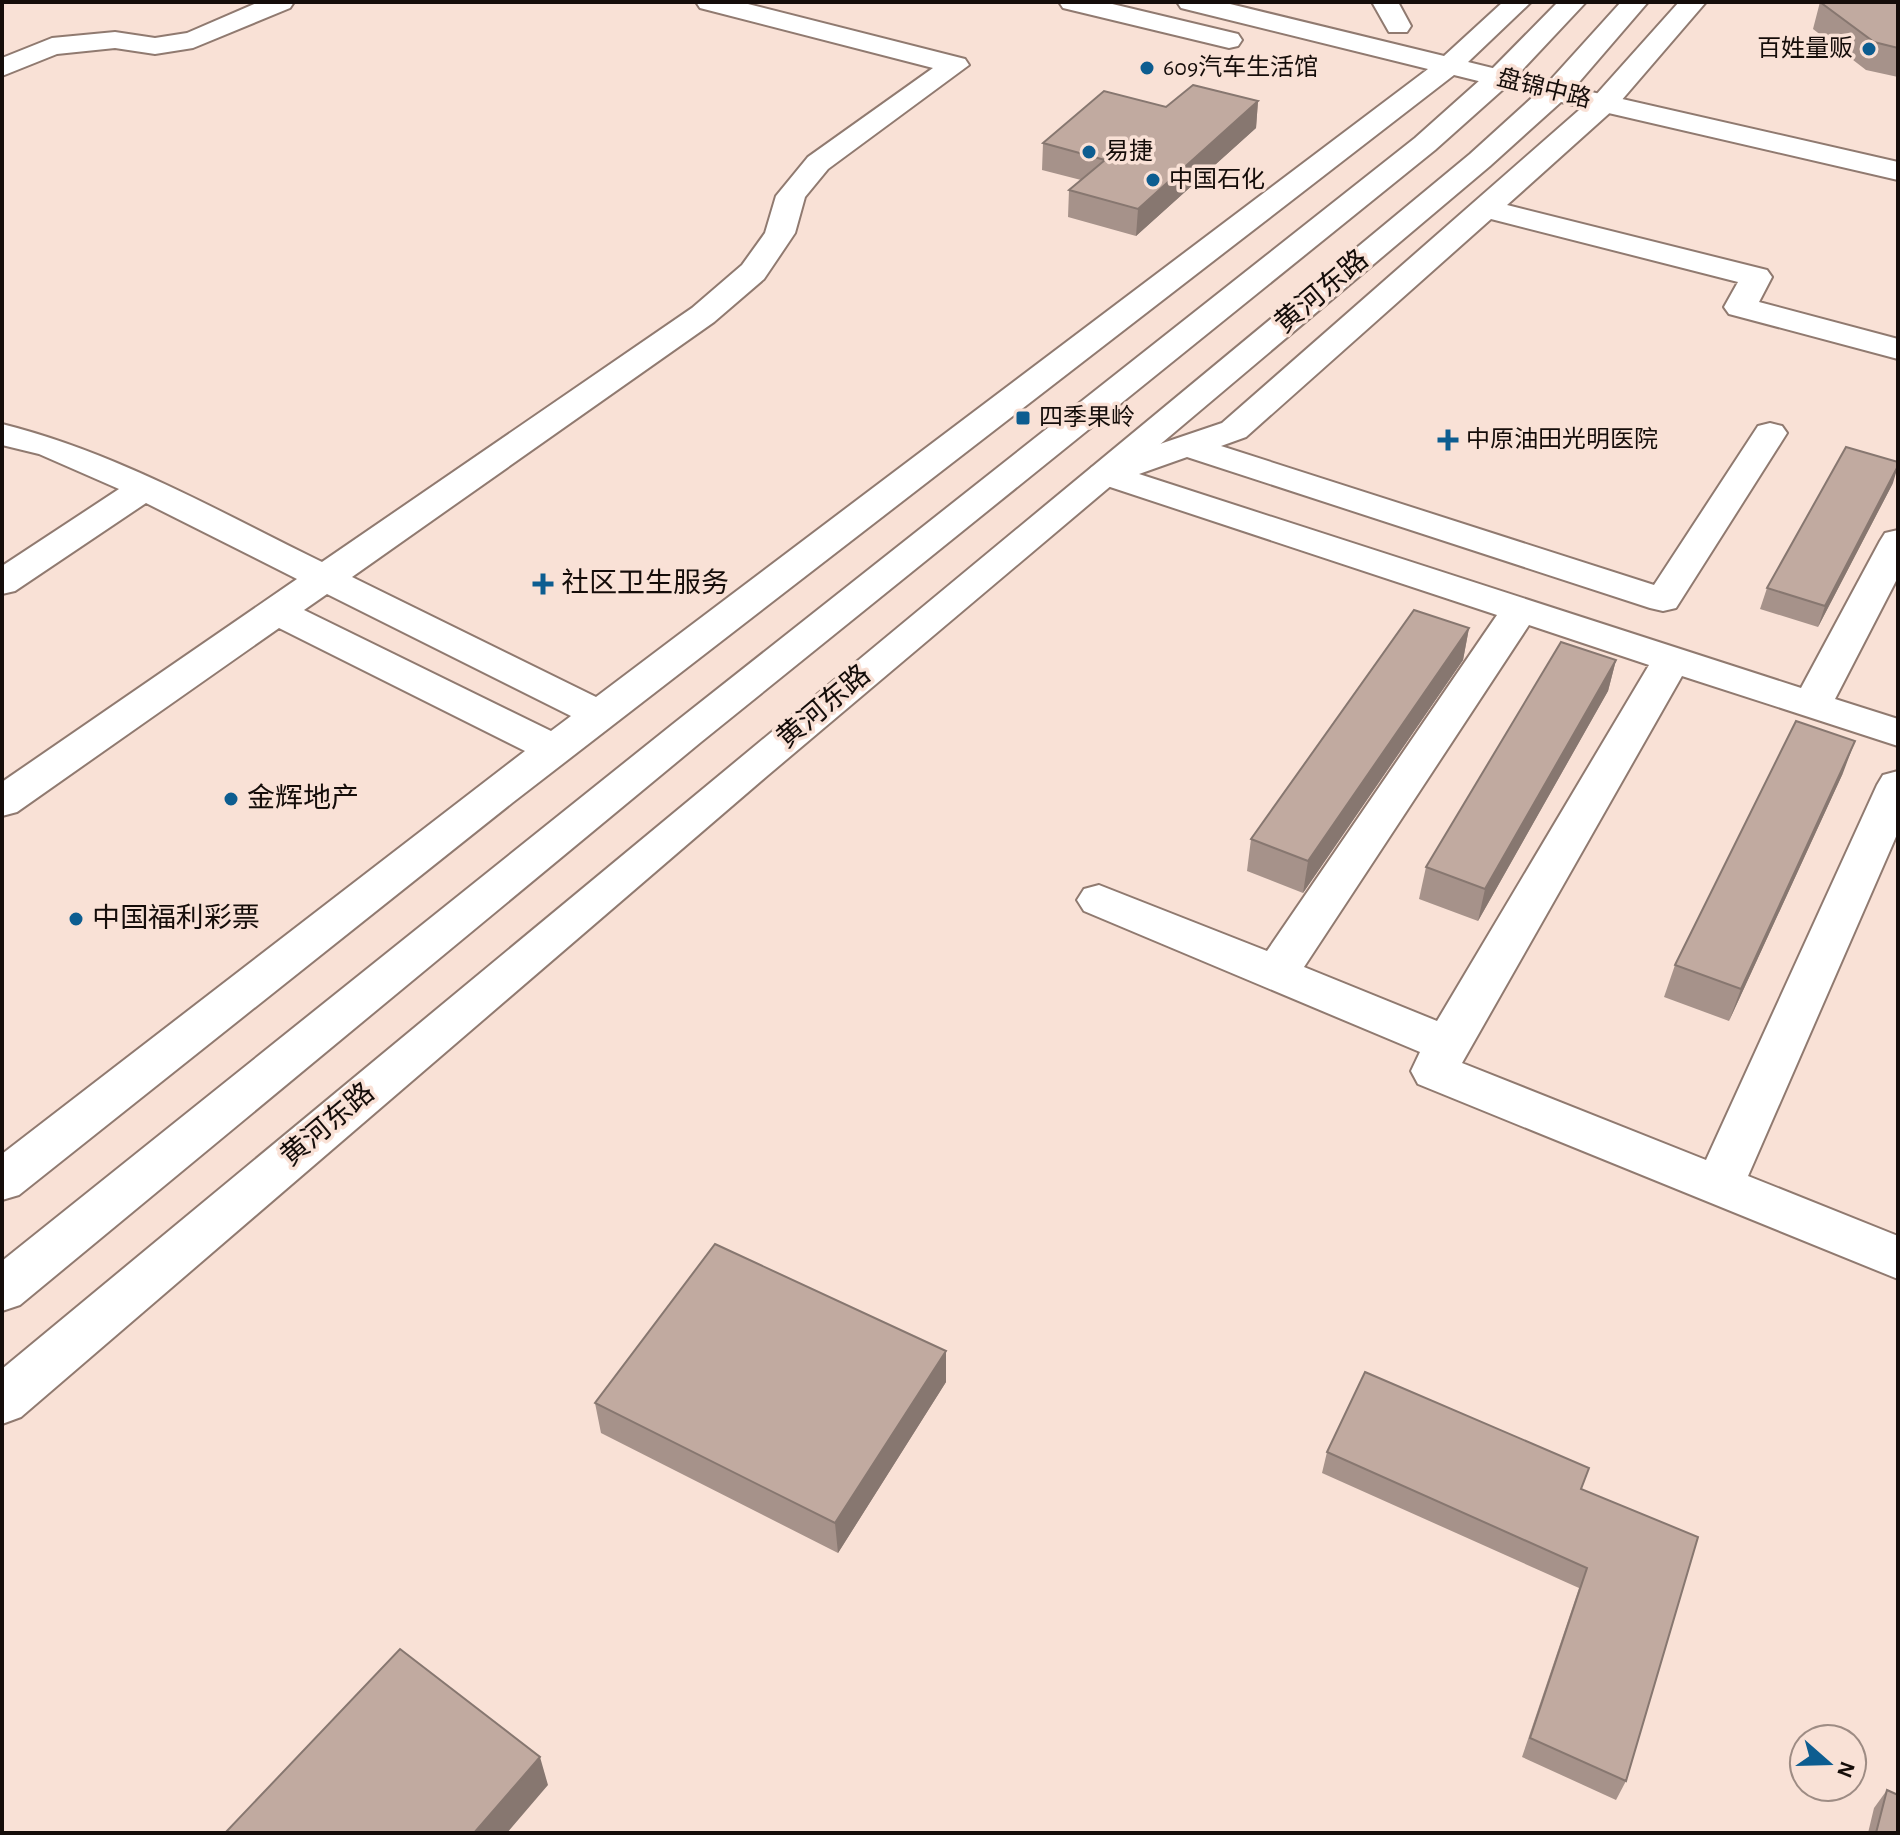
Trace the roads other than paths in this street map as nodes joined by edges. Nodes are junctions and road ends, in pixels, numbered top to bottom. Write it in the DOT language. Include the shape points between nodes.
graph roads {
  1 [pos="281,2"];
  2 [pos="709,2"];
  3 [pos="1072,2"];
  4 [pos="1190,2"];
  5 [pos="1294,2"];
  6 [pos="1385,2"];
  7 [pos="1518,2"];
  8 [pos="1573,2"];
  9 [pos="1635,2"];
  10 [pos="1693,2"];
  11 [pos="1393,38"];
  12 [pos="1251,45"];
  13 [pos="1449,45"];
  14 [pos="1311,60"];
  15 [pos="1510,66"];
  16 [pos="2,68"];
  17 [pos="1565,80"];
  18 [pos="1626,90"];
  19 [pos="1898,171"];
  20 [pos="1484,208"];
  21 [pos="1898,349"];
  22 [pos="1770,433"];
  23 [pos="2,434"];
  24 [pos="1190,447"];
  25 [pos="1104,474"];
  26 [pos="144,488"];
  27 [pos="1898,541"];
  28 [pos="325,577"];
  29 [pos="2,583"];
  30 [pos="1520,610"];
  31 [pos="275,611"];
  32 [pos="1672,660"];
  33 [pos="1812,705"];
  34 [pos="600,715"];
  35 [pos="1898,733"];
  36 [pos="554,749"];
  37 [pos="1898,785"];
  38 [pos="2,802"];
  39 [pos="1099,900"];
  40 [pos="1276,973"];
  41 [pos="1441,1057"];
  42 [pos="2,1181"];
  43 [pos="1719,1186"];
  44 [pos="1898,1258"];
  45 [pos="2,1290"];
  46 [pos="2,1401"];
  1 -- 16 [label="street" via="193,40 155,46 115,40 52,46"];
  2 -- 28 [label="street" via="955,65 818,163 791,196 780,233 753,272 703,315"];
  3 -- 12 [label="street"];
  4 -- 11 [label="street, 盘锦中路"];
  5 -- 11 [label="street, 盘锦中路"];
  6 -- 11 [label="street"];
  7 -- 13 [label="street"];
  8 -- 15 [label="street, 黄河东路"];
  9 -- 17 [label="street, 黄河东路"];
  10 -- 18 [label="street"];
  11 -- 13 [label="street, 盘锦中路"];
  11 -- 13 [label="street, 盘锦中路"];
  11 -- 14 [label="street"];
  13 -- 15 [label="street, 盘锦中路"];
  13 -- 34 [label="street"];
  15 -- 17 [label="street, 盘锦中路"];
  15 -- 45 [label="street, 黄河东路" via="1425,144 687,733"];
  17 -- 18 [label="street, 盘锦中路"];
  17 -- 25 [label="street, 黄河东路" via="1480,160"];
  18 -- 19 [label="street, 盘锦中路"];
  18 -- 20 [label="street"];
  20 -- 21 [label="street" via="1756,277 1740,307"];
  20 -- 24 [label="street" via="1234,430"];
  22 -- 24 [label="street" via="1663,600"];
  23 -- 26 [label="street" via="51,447"];
  24 -- 25 [label="street"];
  25 -- 30 [label="street"];
  25 -- 46 [label="street, 黄河东路"];
  26 -- 28 [label="street"];
  26 -- 29 [label="street"];
  27 -- 33 [label="street"];
  28 -- 31 [label="street"];
  28 -- 34 [label="street"];
  30 -- 32 [label="street"];
  30 -- 40 [label="street"];
  31 -- 36 [label="street"];
  31 -- 38 [label="street"];
  32 -- 33 [label="street"];
  32 -- 41 [label="street"];
  33 -- 35 [label="street"];
  34 -- 36 [label="street"];
  36 -- 42 [label="street"];
  37 -- 43 [label="street"];
  39 -- 40 [label="street"];
  40 -- 41 [label="street"];
  41 -- 43 [label="street"];
  43 -- 44 [label="street"];
}
